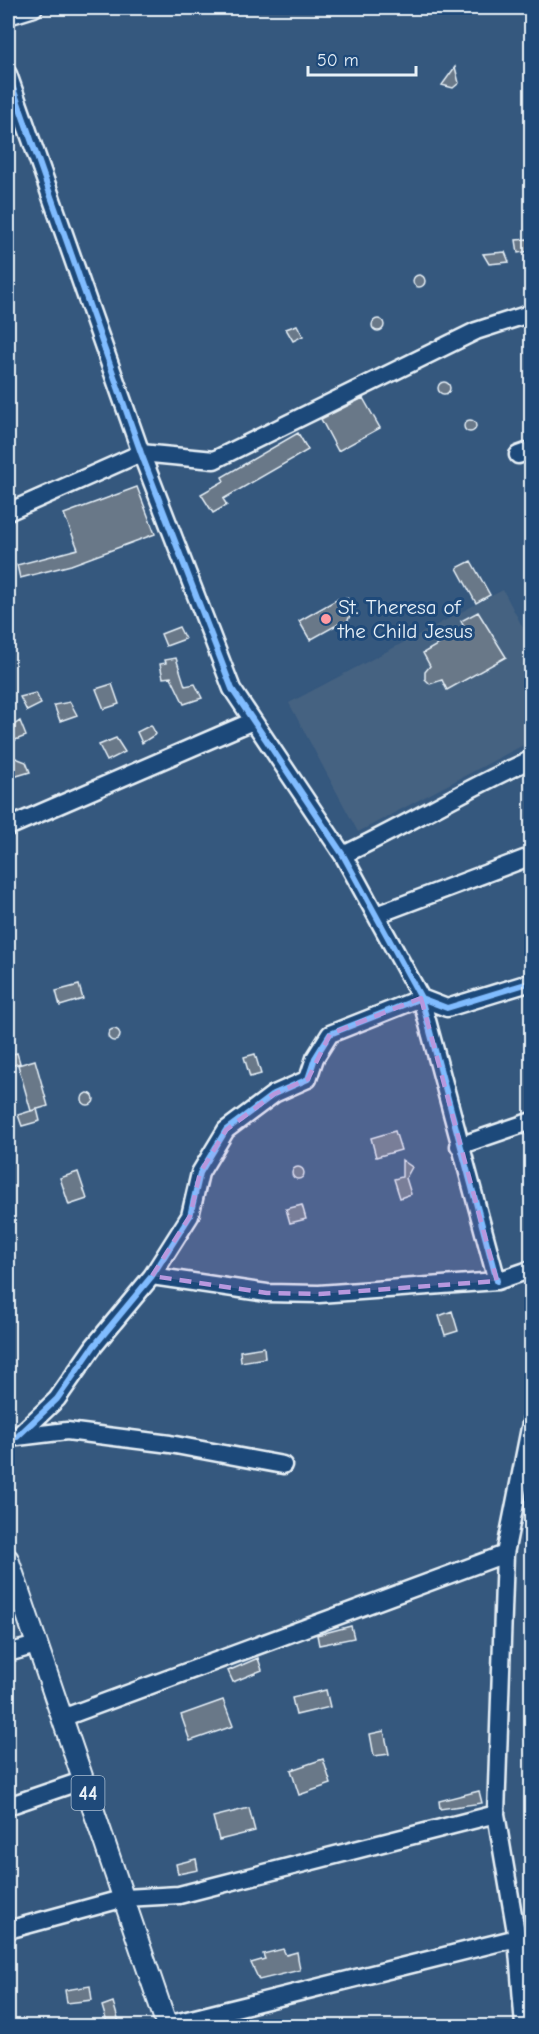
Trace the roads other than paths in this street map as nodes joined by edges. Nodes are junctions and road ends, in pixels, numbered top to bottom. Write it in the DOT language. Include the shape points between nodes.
graph roads {
  1 [pos="33,8"];
  2 [pos="8,16"];
  3 [pos="8,74"];
  4 [pos="531,313"];
  5 [pos="141,453"];
  6 [pos="8,513"];
  7 [pos="253,721"];
  8 [pos="531,759"];
  9 [pos="8,827"];
  10 [pos="343,855"];
  11 [pos="531,856"];
  12 [pos="376,915"];
  13 [pos="531,982"];
  14 [pos="421,998"];
  15 [pos="531,1121"];
  16 [pos="459,1146"];
  17 [pos="531,1269"];
  18 [pos="152,1276"];
  19 [pos="497,1281"];
  20 [pos="531,1418"];
  21 [pos="12,1438"];
  22 [pos="283,1465"];
  23 [pos="506,1554"];
  24 [pos="8,1559"];
  25 [pos="36,1645"];
  26 [pos="8,1653"];
  27 [pos="62,1718"];
  28 [pos="84,1780"];
  29 [pos="8,1806"];
  30 [pos="496,1814"];
  31 [pos="125,1898"];
  32 [pos="8,1930"];
  33 [pos="517,1938"];
  34 [pos="167,2026"];
  35 [pos="524,2026"];
  1 -- 2 [label="street"];
  3 -- 5 [label="street"];
  4 -- 5 [label="street" via="476,332 214,460"];
  5 -- 6 [label="street"];
  5 -- 7 [label="street" via="232,689"];
  7 -- 9 [label="street"];
  7 -- 10 [label="street"];
  8 -- 10 [label="street"];
  10 -- 12 [label="street"];
  11 -- 12 [label="street"];
  12 -- 14 [label="street"];
  13 -- 14 [label="street" via="447,1008"];
  14 -- 16 [label="street"];
  14 -- 18 [label="street" via="330,1034 308,1079 274,1094 226,1130 200,1173 190,1216"];
  15 -- 16 [label="street"];
  16 -- 19 [label="street"];
  17 -- 19 [label="street"];
  18 -- 19 [label="street" via="267,1293 319,1294"];
  18 -- 21 [label="street" via="94,1346 57,1399"];
  20 -- 23 [label="street"];
  21 -- 22 [label="street" via="67,1431 170,1444"];
  23 -- 27 [label="street"];
  23 -- 30 [label="street"];
  24 -- 25 [label="main road, 44"];
  25 -- 26 [label="street"];
  25 -- 27 [label="main road, 44"];
  27 -- 28 [label="main road, 44"];
  28 -- 29 [label="street"];
  28 -- 31 [label="main road, 44"];
  30 -- 31 [label="street" via="179,1895"];
  30 -- 33 [label="street"];
  31 -- 32 [label="street"];
  31 -- 34 [label="main road, 44"];
  33 -- 34 [label="street"];
  33 -- 35 [label="street"];
}
